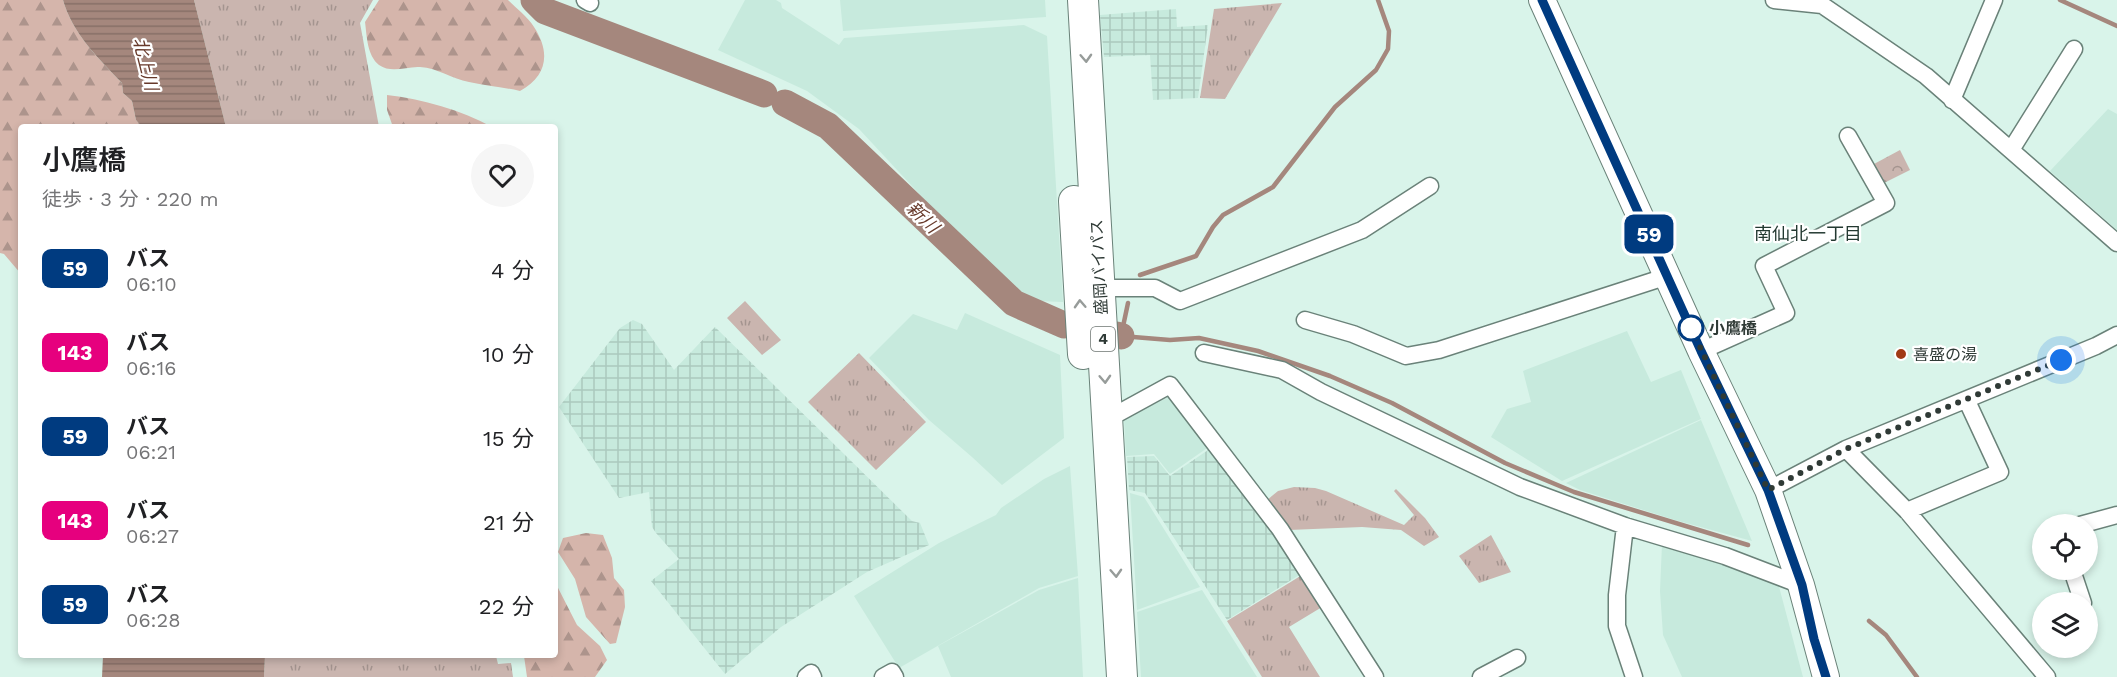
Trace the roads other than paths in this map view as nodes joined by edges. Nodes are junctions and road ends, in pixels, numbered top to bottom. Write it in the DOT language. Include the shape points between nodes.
graph roads {
  1 [pos="1062,0"];
  2 [pos="1083,0"];
  3 [pos="1774,0"];
  4 [pos="1994,0"];
  5 [pos="1550,4"];
  6 [pos="2074,49"];
  7 [pos="1952,100"];
  8 [pos="1848,136"];
  9 [pos="2011,150"];
  10 [pos="1430,186"];
  11 [pos="2117,243"];
  12 [pos="1668,276"];
  13 [pos="1100,288"];
  14 [pos="1305,320"];
  15 [pos="2117,335"];
  16 [pos="1701,351"];
  17 [pos="1204,353"];
  18 [pos="1967,401"];
  19 [pos="1107,415"];
  20 [pos="1846,449"];
  21 [pos="1768,490"];
  22 [pos="1907,511"];
  23 [pos="2117,515"];
  24 [pos="2098,520"];
  25 [pos="1625,526"];
  26 [pos="1802,585"];
  27 [pos="1517,658"];
  28 [pos="806,677"];
  29 [pos="813,677"];
  30 [pos="883,677"];
  31 [pos="895,677"];
  32 [pos="1101,677"];
  33 [pos="1122,677"];
  34 [pos="1375,677"];
  35 [pos="1481,677"];
  36 [pos="1634,677"];
  37 [pos="1826,677"];
  38 [pos="2047,677"];
  32 -- 1 [label="highway, 盛岡バイパス / 4, one-way"];
  2 -- 13 [label="highway, 盛岡バイパス / 4, one-way"];
  3 -- 7 [label="street" via="1822,5 1926,76"];
  4 -- 7 [label="street"];
  5 -- 12 [label="main road"];
  6 -- 9 [label="street"];
  7 -- 9 [label="street"];
  8 -- 16 [label="street" via="1886,203 1764,266 1786,313"];
  9 -- 11 [label="street"];
  10 -- 13 [label="street" via="1362,230 1180,301 1155,288"];
  12 -- 14 [label="street" via="1439,350 1406,356"];
  12 -- 16 [label="main road"];
  13 -- 19 [label="highway, 盛岡バイパス / 4, one-way"];
  15 -- 18 [label="street"];
  16 -- 21 [label="main road"];
  17 -- 25 [label="street" via="1282,370 1520,487"];
  18 -- 20 [label="street"];
  18 -- 22 [label="street" via="2000,472"];
  19 -- 33 [label="highway, 盛岡バイパス / 4, one-way"];
  19 -- 34 [label="street" via="1117,414 1170,386 1280,529"];
  20 -- 21 [label="street"];
  20 -- 22 [label="street"];
  21 -- 26 [label="main road"];
  22 -- 38 [label="street"];
  23 -- 24 [label="street"];
  25 -- 26 [label="street" via="1725,556"];
  25 -- 36 [label="street" via="1617,626"];
  26 -- 37 [label="main road"];
  27 -- 35 [label="street"];
  28 -- 29 [label="street" via="811,673"];
  30 -- 31 [label="street" via="892,672"];
}
